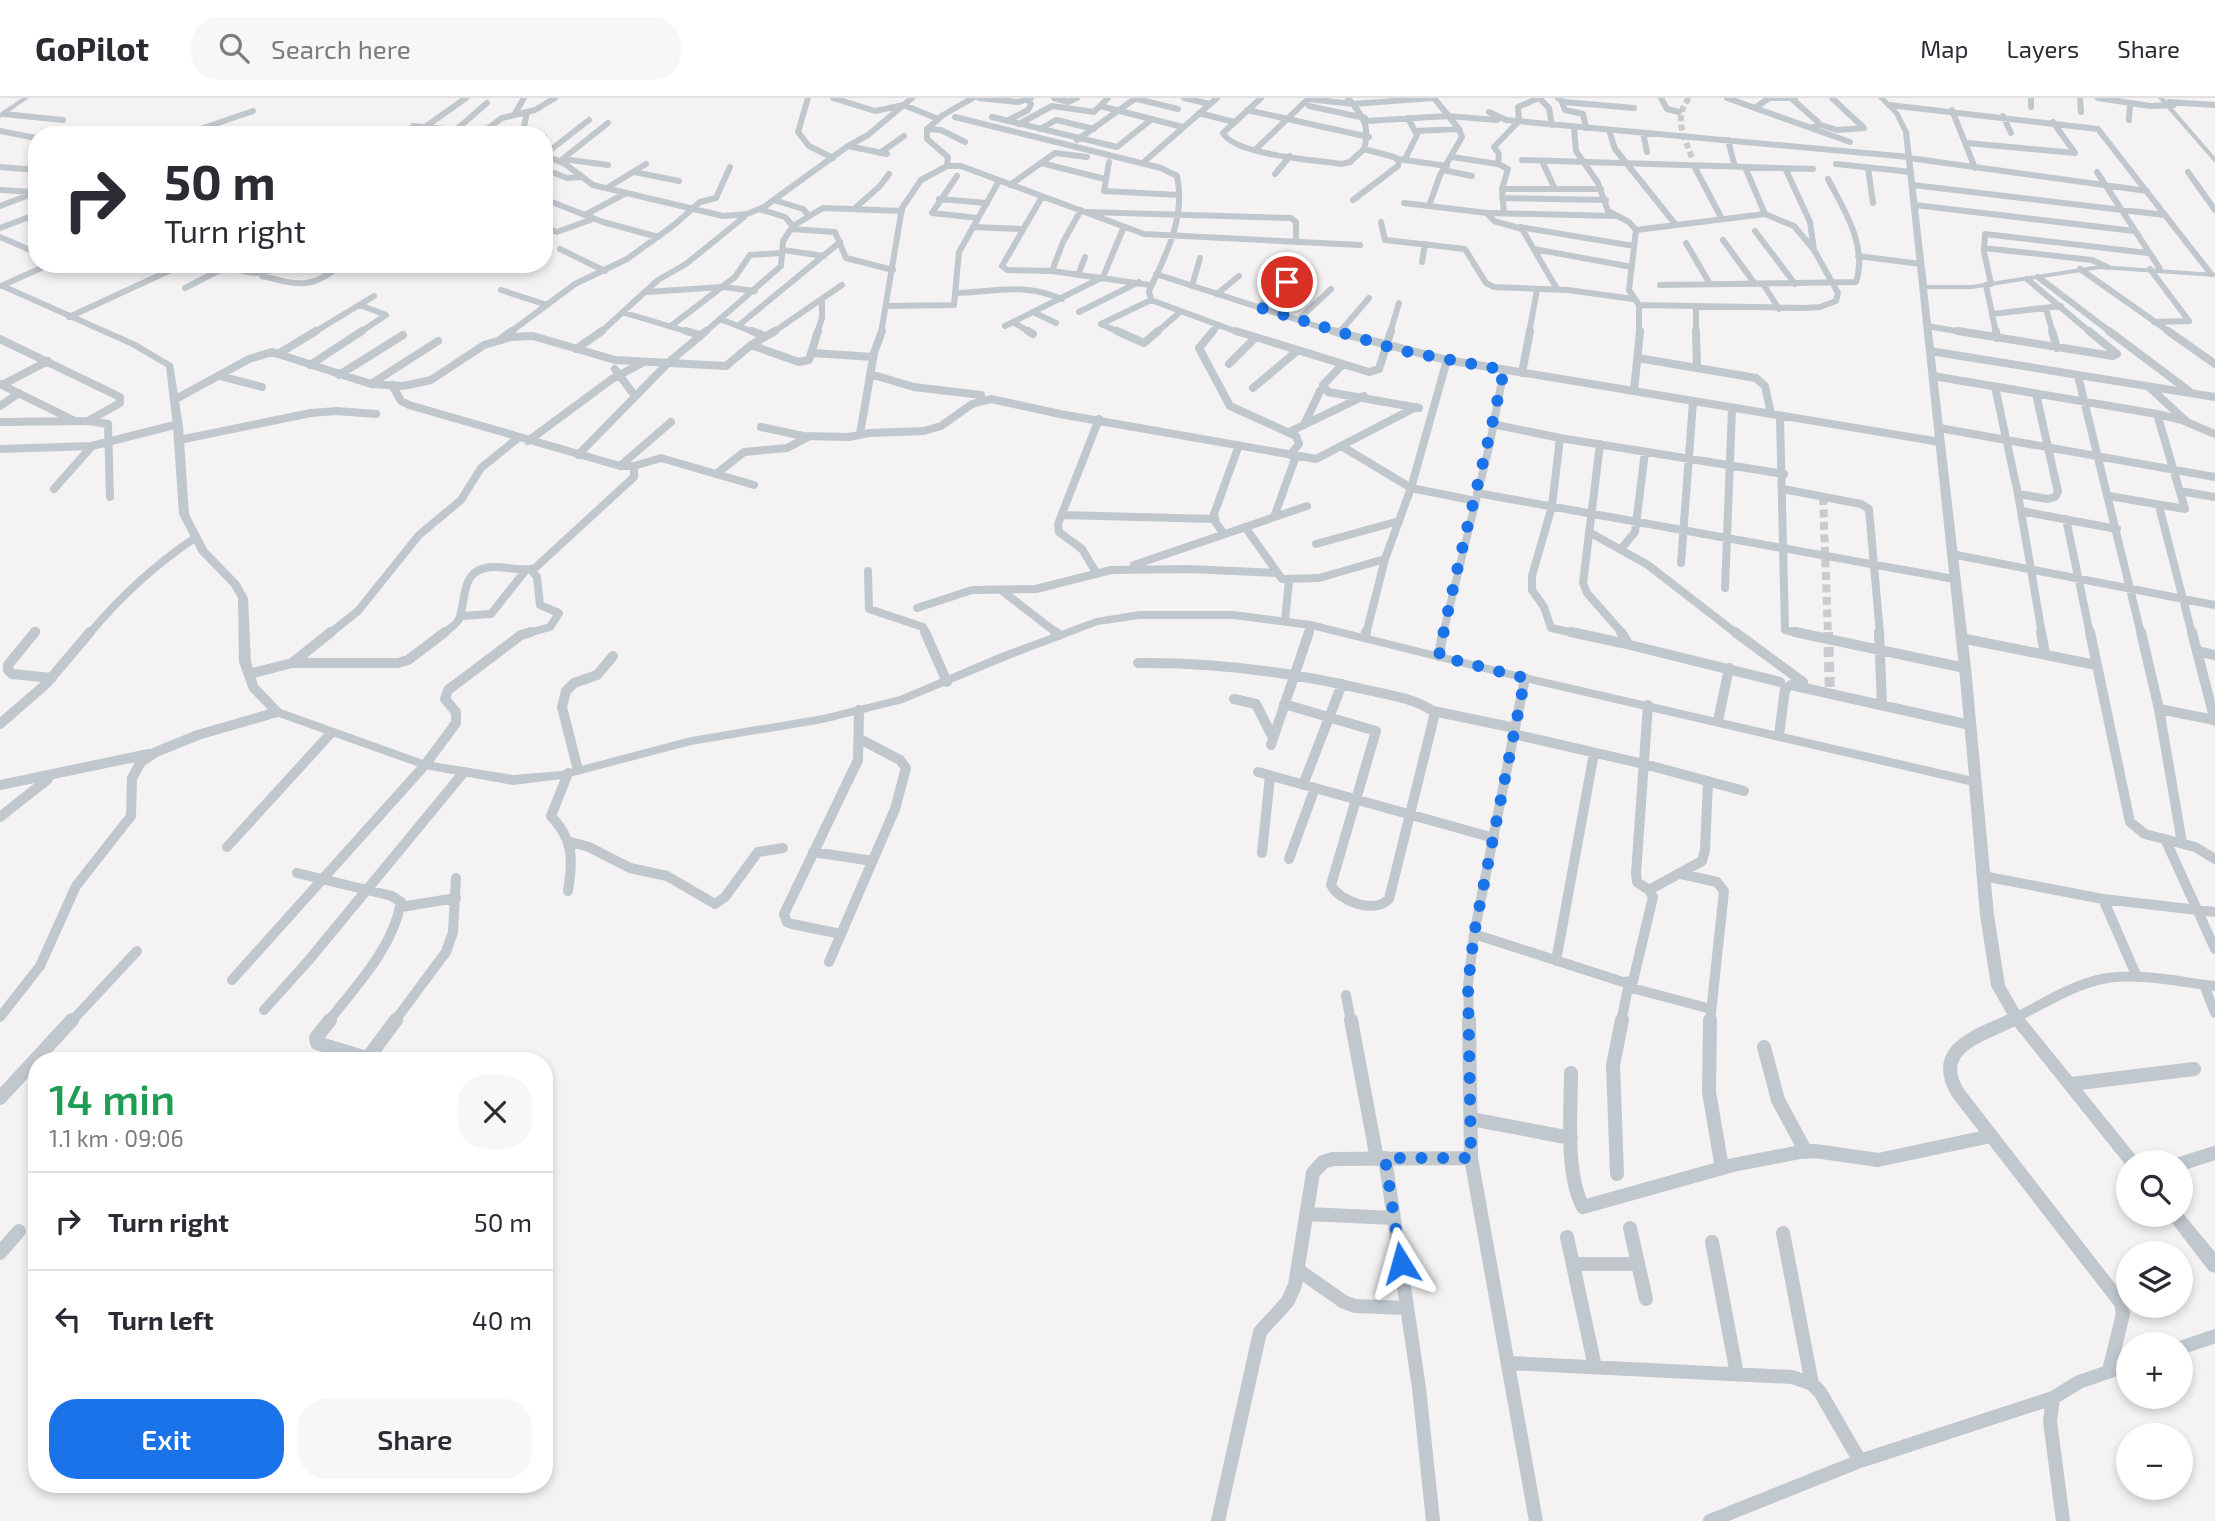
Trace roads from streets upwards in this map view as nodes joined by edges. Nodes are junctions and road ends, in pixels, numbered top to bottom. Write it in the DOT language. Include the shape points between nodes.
graph roads {
  1 [pos="23,98"];
  2 [pos="466,98"];
  3 [pos="524,98"];
  4 [pos="555,98"];
  5 [pos="808,98"];
  6 [pos="833,98"];
  7 [pos="912,98"];
  8 [pos="973,98"];
  9 [pos="979,98"];
  10 [pos="1054,98"];
  11 [pos="1077,98"];
  12 [pos="1108,98"];
  13 [pos="1135,98"];
  14 [pos="1184,98"];
  15 [pos="1217,98"];
  16 [pos="1261,98"];
  17 [pos="1433,98"];
  18 [pos="1539,98"];
  19 [pos="1661,98"];
  20 [pos="1727,98"];
  21 [pos="1792,98"];
  22 [pos="1832,98"];
  23 [pos="2031,98"];
  24 [pos="2080,98"];
  25 [pos="2098,98"];
  26 [pos="1030,99"];
  27 [pos="1560,100"];
  28 [pos="1306,101"];
  29 [pos="1350,101"];
  30 [pos="1590,101"];
  31 [pos="1885,101"];
  32 [pos="1013,102"];
  33 [pos="2168,102"];
  34 [pos="487,103"];
  35 [pos="2130,103"];
  36 [pos="1210,104"];
  37 [pos="904,105"];
  38 [pos="2215,105"];
  39 [pos="1100,106"];
  40 [pos="2031,107"];
  41 [pos="1634,108"];
  42 [pos="1755,108"];
  43 [pos="1178,109"];
  44 [pos="1247,110"];
  45 [pos="1952,110"];
  46 [pos="253,111"];
  47 [pos="1118,111"];
  48 [pos="527,112"];
  49 [pos="1489,112"];
  50 [pos="2081,112"];
  51 [pos="1199,113"];
  52 [pos="1679,113"];
  53 [pos="1,114"];
  54 [pos="514,115"];
  55 [pos="1447,116"];
  56 [pos="2003,116"];
  57 [pos="955,117"];
  58 [pos="992,117"];
  59 [pos="1286,118"];
  60 [pos="1408,118"];
  61 [pos="938,119"];
  62 [pos="1152,119"];
  63 [pos="63,120"];
  64 [pos="589,120"];
  65 [pos="1366,120"];
  66 [pos="1497,120"];
  67 [pos="2129,120"];
  68 [pos="1007,121"];
  69 [pos="1519,121"];
  70 [pos="1234,122"];
  71 [pos="2053,122"];
  72 [pos="608,123"];
  73 [pos="1019,124"];
  74 [pos="1819,124"];
  75 [pos="982,125"];
  76 [pos="1552,125"];
  77 [pos="209,126"];
  78 [pos="426,126"];
  79 [pos="460,126"];
  80 [pos="491,126"];
  81 [pos="524,126"];
  82 [pos="1183,127"];
  83 [pos="1574,127"];
  84 [pos="1586,128"];
  85 [pos="1811,128"];
  86 [pos="927,129"];
  87 [pos="1040,129"];
  88 [pos="1094,129"];
  89 [pos="1459,129"];
  90 [pos="1609,130"];
  91 [pos="1846,130"];
  92 [pos="0,131"];
  93 [pos="1416,131"];
  94 [pos="1643,133"];
  95 [pos="2011,133"];
  96 [pos="28,136"];
  97 [pos="904,136"];
  98 [pos="1369,137"];
  99 [pos="1079,139"];
  100 [pos="1728,140"];
  101 [pos="965,142"];
  102 [pos="1850,142"];
  103 [pos="1967,143"];
  104 [pos="848,146"];
  105 [pos="1069,146"];
  106 [pos="553,148"];
  107 [pos="1364,149"];
  108 [pos="1255,150"];
  109 [pos="1647,152"];
  110 [pos="1852,152"];
  111 [pos="2069,152"];
  112 [pos="1290,156"];
  113 [pos="1452,157"];
  114 [pos="1909,157"];
  115 [pos="2214,157"];
  116 [pos="553,158"];
  117 [pos="833,158"];
  118 [pos="2075,158"];
  119 [pos="1401,159"];
  120 [pos="562,160"];
  121 [pos="1522,160"];
  122 [pos="1145,161"];
  123 [pos="1542,161"];
  124 [pos="1109,162"];
  125 [pos="1041,163"];
  126 [pos="1583,163"];
  127 [pos="646,164"];
  128 [pos="1498,164"];
  129 [pos="1628,164"];
  130 [pos="1836,164"];
  131 [pos="608,165"];
  132 [pos="947,166"];
  133 [pos="1695,166"];
  134 [pos="0,167"];
  135 [pos="730,167"];
  136 [pos="1735,167"];
  137 [pos="1745,167"];
  138 [pos="1161,168"];
  139 [pos="1445,168"];
  140 [pos="1785,168"];
  141 [pos="1868,168"];
  142 [pos="1975,168"];
  143 [pos="28,169"];
  144 [pos="1813,169"];
  145 [pos="634,172"];
  146 [pos="1911,172"];
  147 [pos="2097,172"];
  148 [pos="2188,172"];
  149 [pos="553,173"];
  150 [pos="889,174"];
  151 [pos="1275,174"];
  152 [pos="957,176"];
  153 [pos="1472,176"];
  154 [pos="581,177"];
  155 [pos="1105,179"];
  156 [pos="1828,179"];
  157 [pos="679,181"];
  158 [pos="999,181"];
  159 [pos="1913,185"];
  160 [pos="1010,186"];
  161 [pos="2106,187"];
  162 [pos="607,188"];
  163 [pos="1502,189"];
  164 [pos="1555,189"];
  165 [pos="1601,189"];
  166 [pos="0,190"];
  167 [pos="2147,191"];
  168 [pos="28,192"];
  169 [pos="626,193"];
  170 [pos="28,195"];
  171 [pos="1180,195"];
  172 [pos="1042,197"];
  173 [pos="1502,198"];
  174 [pos="939,199"];
  175 [pos="774,200"];
  176 [pos="1353,200"];
  177 [pos="1606,200"];
  178 [pos="553,203"];
  179 [pos="987,203"];
  180 [pos="1404,203"];
  181 [pos="1873,203"];
  182 [pos="1915,205"];
  183 [pos="0,206"];
  184 [pos="1429,206"];
  185 [pos="694,209"];
  186 [pos="759,209"];
  187 [pos="854,209"];
  188 [pos="2119,210"];
  189 [pos="2215,210"];
  190 [pos="902,211"];
  191 [pos="1083,211"];
  192 [pos="747,214"];
  193 [pos="1177,214"];
  194 [pos="1489,214"];
  195 [pos="1504,214"];
  196 [pos="1765,214"];
  197 [pos="585,215"];
  198 [pos="808,215"];
  199 [pos="2165,215"];
  200 [pos="1615,216"];
  201 [pos="28,217"];
  202 [pos="978,218"];
  203 [pos="593,219"];
  204 [pos="1722,219"];
  205 [pos="1381,222"];
  206 [pos="1676,225"];
  207 [pos="792,227"];
  208 [pos="973,227"];
  209 [pos="1518,227"];
  210 [pos="0,228"];
  211 [pos="1021,229"];
  212 [pos="1124,229"];
  213 [pos="553,230"];
  214 [pos="1636,230"];
  215 [pos="1755,230"];
  216 [pos="2134,231"];
  217 [pos="0,237"];
  218 [pos="658,237"];
  219 [pos="1174,237"];
  220 [pos="1723,240"];
  221 [pos="840,242"];
  222 [pos="1296,242"];
  223 [pos="1686,243"];
  224 [pos="1425,244"];
  225 [pos="1360,245"];
  226 [pos="1634,246"];
  227 [pos="1984,248"];
  228 [pos="28,249"];
  229 [pos="560,249"];
  230 [pos="1535,249"];
  231 [pos="1814,250"];
  232 [pos="783,251"];
  233 [pos="2148,253"];
  234 [pos="824,256"];
  235 [pos="1858,256"];
  236 [pos="1085,257"];
  237 [pos="1200,258"];
  238 [pos="1422,262"];
  239 [pos="1921,264"];
  240 [pos="1002,266"];
  241 [pos="1632,267"];
  242 [pos="2107,267"];
  243 [pos="2080,269"];
  244 [pos="2155,269"];
  245 [pos="893,270"];
  246 [pos="605,271"];
  247 [pos="1052,271"];
  248 [pos="30,273"];
  249 [pos="164,273"];
  250 [pos="211,273"];
  251 [pos="252,273"];
  252 [pos="268,273"];
  253 [pos="332,273"];
  254 [pos="1156,274"];
  255 [pos="2213,274"];
  256 [pos="1078,275"];
  257 [pos="262,276"];
  258 [pos="1239,276"];
  259 [pos="1102,277"];
  260 [pos="2038,277"];
  261 [pos="2027,279"];
  262 [pos="1139,282"];
  263 [pos="1287,282"];
  264 [pos="1834,283"];
  265 [pos="1710,284"];
  266 [pos="1759,284"];
  267 [pos="1795,284"];
  268 [pos="1989,284"];
  269 [pos="842,285"];
  270 [pos="1150,285"];
  271 [pos="1192,285"];
  272 [pos="1660,285"];
  273 [pos="1,286"];
  274 [pos="723,286"];
  275 [pos="1923,287"];
  276 [pos="185,288"];
  277 [pos="997,288"];
  278 [pos="1331,289"];
  279 [pos="1556,289"];
  280 [pos="501,290"];
  281 [pos="1536,290"];
  282 [pos="755,291"];
  283 [pos="646,292"];
  284 [pos="955,293"];
  285 [pos="1217,294"];
  286 [pos="374,296"];
  287 [pos="1369,298"];
  288 [pos="1062,299"];
  289 [pos="1633,299"];
  290 [pos="1151,300"];
  291 [pos="822,301"];
  292 [pos="1399,303"];
  293 [pos="360,305"];
  294 [pos="547,305"];
  295 [pos="1639,305"];
  296 [pos="887,306"];
  297 [pos="2061,306"];
  298 [pos="1258,307"];
  299 [pos="1696,308"];
  300 [pos="1779,309"];
  301 [pos="2046,309"];
  302 [pos="1034,312"];
  303 [pos="1079,312"];
  304 [pos="1180,312"];
  305 [pos="625,313"];
  306 [pos="1992,314"];
  307 [pos="69,317"];
  308 [pos="720,319"];
  309 [pos="1298,320"];
  310 [pos="2154,322"];
  311 [pos="1056,323"];
  312 [pos="1218,325"];
  313 [pos="671,326"];
  314 [pos="738,326"];
  315 [pos="1927,326"];
  316 [pos="1339,333"];
  317 [pos="1033,334"];
  318 [pos="403,335"];
  319 [pos="701,335"];
  320 [pos="765,336"];
  321 [pos="1255,338"];
  322 [pos="1997,338"];
  323 [pos="0,339"];
  324 [pos="499,340"];
  325 [pos="438,341"];
  326 [pos="751,345"];
  327 [pos="1386,346"];
  328 [pos="2057,348"];
  329 [pos="576,349"];
  330 [pos="1297,351"];
  331 [pos="1930,351"];
  332 [pos="813,353"];
  333 [pos="278,354"];
  334 [pos="873,357"];
  335 [pos="607,358"];
  336 [pos="1638,358"];
  337 [pos="1447,360"];
  338 [pos="48,361"];
  339 [pos="644,362"];
  340 [pos="669,362"];
  341 [pos="1229,364"];
  342 [pos="1343,364"];
  343 [pos="2215,364"];
  344 [pos="310,365"];
  345 [pos="1697,367"];
  346 [pos="1504,370"];
  347 [pos="1522,373"];
  348 [pos="870,374"];
  349 [pos="339,375"];
  350 [pos="619,375"];
  351 [pos="220,376"];
  352 [pos="1933,376"];
  353 [pos="2078,376"];
  354 [pos="1,384"];
  355 [pos="371,384"];
  356 [pos="392,385"];
  357 [pos="262,387"];
  358 [pos="1995,387"];
  359 [pos="2154,387"];
  360 [pos="1253,388"];
  361 [pos="1320,391"];
  362 [pos="1633,391"];
  363 [pos="2190,392"];
  364 [pos="19,393"];
  365 [pos="2036,394"];
  366 [pos="634,395"];
  367 [pos="981,395"];
  368 [pos="1364,396"];
  369 [pos="2215,397"];
  370 [pos="174,400"];
  371 [pos="1693,401"];
  372 [pos="2082,401"];
  373 [pos="0,406"];
  374 [pos="1416,407"];
  375 [pos="1732,408"];
  376 [pos="1432,412"];
  377 [pos="376,414"];
  378 [pos="2157,414"];
  379 [pos="1776,415"];
  380 [pos="1099,419"];
  381 [pos="75,421"];
  382 [pos="88,421"];
  383 [pos="0,422"];
  384 [pos="671,422"];
  385 [pos="2188,423"];
  386 [pos="178,424"];
  387 [pos="1492,424"];
  388 [pos="1304,425"];
  389 [pos="761,427"];
  390 [pos="1939,428"];
  391 [pos="1289,432"];
  392 [pos="2215,434"];
  393 [pos="860,435"];
  394 [pos="810,436"];
  395 [pos="1560,438"];
  396 [pos="523,439"];
  397 [pos="179,440"];
  398 [pos="2004,440"];
  399 [pos="1940,442"];
  400 [pos="107,444"];
  401 [pos="1600,444"];
  402 [pos="1239,445"];
  403 [pos="92,446"];
  404 [pos="1343,447"];
  405 [pos="2049,448"];
  406 [pos="0,449"];
  407 [pos="1645,452"];
  408 [pos="578,454"];
  409 [pos="1293,456"];
  410 [pos="2096,457"];
  411 [pos="1690,459"];
  412 [pos="620,466"];
  413 [pos="634,466"];
  414 [pos="1730,466"];
  415 [pos="2174,470"];
  416 [pos="716,474"];
  417 [pos="1784,474"];
  418 [pos="2215,477"];
  419 [pos="754,485"];
  420 [pos="1411,488"];
  421 [pos="54,489"];
  422 [pos="1783,489"];
  423 [pos="2180,491"];
  424 [pos="2018,494"];
  425 [pos="110,496"];
  426 [pos="2109,496"];
  427 [pos="1476,497"];
  428 [pos="2215,498"];
  429 [pos="1307,506"];
  430 [pos="1552,506"];
  431 [pos="2159,506"];
  432 [pos="2021,510"];
  433 [pos="1592,513"];
  434 [pos="1062,515"];
  435 [pos="1274,517"];
  436 [pos="1213,519"];
  437 [pos="2066,519"];
  438 [pos="1635,521"];
  439 [pos="1399,522"];
  440 [pos="1245,527"];
  441 [pos="2117,529"];
  442 [pos="1682,531"];
  443 [pos="1589,532"];
  444 [pos="1224,534"];
  445 [pos="195,538"];
  446 [pos="1727,540"];
  447 [pos="1316,544"];
  448 [pos="1783,548"];
  449 [pos="1621,549"];
  450 [pos="1951,554"];
  451 [pos="1385,559"];
  452 [pos="1681,563"];
  453 [pos="1874,565"];
  454 [pos="1125,568"];
  455 [pos="2030,569"];
  456 [pos="528,570"];
  457 [pos="868,571"];
  458 [pos="1097,573"];
  459 [pos="1277,573"];
  460 [pos="1954,579"];
  461 [pos="2080,579"];
  462 [pos="1289,581"];
  463 [pos="1725,588"];
  464 [pos="2131,589"];
  465 [pos="1001,590"];
  466 [pos="2183,599"];
  467 [pos="2215,605"];
  468 [pos="917,608"];
  469 [pos="461,616"];
  470 [pos="1284,620"];
  471 [pos="1311,625"];
  472 [pos="36,631"];
  473 [pos="1059,635"];
  474 [pos="1365,637"];
  475 [pos="1961,638"];
  476 [pos="1622,643"];
  477 [pos="1881,651"];
  478 [pos="2197,651"];
  479 [pos="2045,654"];
  480 [pos="2215,655"];
  481 [pos="613,656"];
  482 [pos="1439,656"];
  483 [pos="292,663"];
  484 [pos="1138,663"];
  485 [pos="2096,665"];
  486 [pos="1728,668"];
  487 [pos="1965,668"];
  488 [pos="1295,673"];
  489 [pos="249,674"];
  490 [pos="52,678"];
  491 [pos="1525,678"];
  492 [pos="947,682"];
  493 [pos="1780,682"];
  494 [pos="1342,684"];
  495 [pos="1804,687"];
  496 [pos="1234,699"];
  497 [pos="1284,704"];
  498 [pos="1648,705"];
  499 [pos="1882,705"];
  500 [pos="2159,709"];
  501 [pos="859,710"];
  502 [pos="1433,711"];
  503 [pos="277,712"];
  504 [pos="1329,716"];
  505 [pos="2215,720"];
  506 [pos="1718,721"];
  507 [pos="0,724"];
  508 [pos="1970,726"];
  509 [pos="1514,731"];
  510 [pos="331,733"];
  511 [pos="1779,735"];
  512 [pos="860,740"];
  513 [pos="158,752"];
  514 [pos="1594,753"];
  515 [pos="1644,764"];
  516 [pos="425,765"];
  517 [pos="464,772"];
  518 [pos="573,772"];
  519 [pos="1258,772"];
  520 [pos="1270,776"];
  521 [pos="50,777"];
  522 [pos="1708,781"];
  523 [pos="1976,782"];
  524 [pos="0,786"];
  525 [pos="1309,787"];
  526 [pos="1744,791"];
  527 [pos="1359,800"];
  528 [pos="1412,815"];
  529 [pos="0,817"];
  530 [pos="1494,838"];
  531 [pos="2165,839"];
  532 [pos="571,842"];
  533 [pos="2182,843"];
  534 [pos="227,847"];
  535 [pos="783,848"];
  536 [pos="813,852"];
  537 [pos="1262,853"];
  538 [pos="1289,859"];
  539 [pos="2215,859"];
  540 [pos="873,861"];
  541 [pos="297,873"];
  542 [pos="1681,874"];
  543 [pos="1983,876"];
  544 [pos="321,878"];
  545 [pos="456,878"];
  546 [pos="366,889"];
  547 [pos="1649,890"];
  548 [pos="568,891"];
  549 [pos="456,898"];
  550 [pos="2103,899"];
  551 [pos="401,907"];
  552 [pos="2197,910"];
  553 [pos="2215,912"];
  554 [pos="841,934"];
  555 [pos="1474,934"];
  556 [pos="2215,949"];
  557 [pos="137,951"];
  558 [pos="1556,961"];
  559 [pos="829,962"];
  560 [pos="2137,977"];
  561 [pos="232,980"];
  562 [pos="1628,985"];
  563 [pos="2209,985"];
  564 [pos="1346,995"];
  565 [pos="1711,1009"];
  566 [pos="264,1010"];
  567 [pos="2215,1013"];
  568 [pos="0,1017"];
  569 [pos="2017,1018"];
  570 [pos="1765,1047"];
  571 [pos="43,1052"];
  572 [pos="343,1052"];
  573 [pos="376,1052"];
  574 [pos="28,1068"];
  575 [pos="2194,1069"];
  576 [pos="1571,1073"];
  577 [pos="2071,1084"];
  578 [pos="0,1098"];
  579 [pos="1471,1119"];
  580 [pos="1991,1136"];
  581 [pos="1571,1138"];
  582 [pos="2123,1150"];
  583 [pos="1806,1152"];
  584 [pos="2215,1153"];
  585 [pos="1381,1158"];
  586 [pos="1471,1158"];
  587 [pos="2193,1160"];
  588 [pos="1722,1168"];
  589 [pos="1617,1174"];
  590 [pos="1307,1214"];
  591 [pos="1394,1218"];
  592 [pos="2184,1227"];
  593 [pos="1630,1228"];
  594 [pos="19,1231"];
  595 [pos="1783,1233"];
  596 [pos="1567,1237"];
  597 [pos="1712,1242"];
  598 [pos="0,1254"];
  599 [pos="1573,1264"];
  600 [pos="1638,1264"];
  601 [pos="2215,1265"];
  602 [pos="1298,1270"];
  603 [pos="1646,1298"];
  604 [pos="1408,1308"];
  605 [pos="2215,1336"];
  606 [pos="2193,1344"];
  607 [pos="1509,1363"];
  608 [pos="1595,1367"];
  609 [pos="2116,1369"];
  610 [pos="2109,1371"];
  611 [pos="1737,1374"];
  612 [pos="1812,1384"];
  613 [pos="2053,1398"];
  614 [pos="1860,1461"];
  615 [pos="1218,1521"];
  616 [pos="1433,1521"];
  617 [pos="1535,1521"];
  618 [pos="1710,1521"];
  619 [pos="2063,1521"];
  1 -- 53 [label="street"];
  2 -- 78 [label="street"];
  3 -- 54 [label="street"];
  4 -- 48 [label="street"];
  5 -- 117 [label="street" via="798,132 809,146"];
  6 -- 37 [label="street" via="875,111"];
  7 -- 37 [label="street"];
  8 -- 61 [label="street"];
  9 -- 32 [label="street"];
  10 -- 11 [label="street" via="1068,102"];
  12 -- 39 [label="street"];
  13 -- 43 [label="street"];
  13 -- 47 [label="street"];
  14 -- 36 [label="street"];
  15 -- 36 [label="street"];
  16 -- 44 [label="street"];
  17 -- 29 [label="street"];
  17 -- 55 [label="street"];
  18 -- 69 [label="street" via="1519,105"];
  18 -- 76 [label="street" via="1549,108"];
  19 -- 52 [label="street" via="1667,109"];
  20 -- 42 [label="street"];
  21 -- 42 [label="street" via="1769,98"];
  21 -- 74 [label="street"];
  22 -- 91 [label="street" via="1864,128"];
  23 -- 40 [label="street"];
  24 -- 50 [label="street"];
  25 -- 35 [label="street"];
  26 -- 32 [label="street"];
  26 -- 68 [label="street" via="1028,110"];
  27 -- 30 [label="street"];
  27 -- 84 [label="street" via="1565,110 1583,114"];
  28 -- 29 [label="street"];
  28 -- 59 [label="street"];
  28 -- 65 [label="street"];
  29 -- 65 [label="street"];
  30 -- 41 [label="street"];
  31 -- 45 [label="street"];
  31 -- 114 [label="street" via="1903,122"];
  32 -- 58 [label="street"];
  33 -- 35 [label="street"];
  33 -- 38 [label="street"];
  33 -- 115 [label="street"];
  34 -- 79 [label="street"];
  35 -- 67 [label="street"];
  36 -- 51 [label="street"];
  37 -- 61 [label="street"];
  37 -- 104 [label="street"];
  39 -- 47 [label="street"];
  39 -- 73 [label="street" via="1092,112 1052,106"];
  42 -- 85 [label="street"];
  44 -- 59 [label="street"];
  44 -- 70 [label="street"];
  45 -- 56 [label="street"];
  45 -- 103 [label="street"];
  46 -- 77 [label="street"];
  47 -- 62 [label="street"];
  47 -- 88 [label="street"];
  48 -- 54 [label="street"];
  48 -- 81 [label="street"];
  49 -- 69 [label="street" via="1498,119"];
  51 -- 70 [label="street"];
  51 -- 82 [label="street"];
  53 -- 63 [label="street"];
  54 -- 80 [label="street"];
  55 -- 60 [label="street"];
  55 -- 66 [label="street"];
  55 -- 89 [label="street"];
  56 -- 71 [label="street"];
  56 -- 95 [label="street"];
  57 -- 75 [label="street"];
  58 -- 68 [label="street"];
  58 -- 75 [label="street"];
  59 -- 98 [label="street"];
  59 -- 108 [label="street"];
  60 -- 65 [label="street"];
  60 -- 93 [label="street"];
  61 -- 86 [label="street"];
  62 -- 82 [label="street"];
  62 -- 99 [label="street" via="1117,147"];
  64 -- 106 [label="street"];
  65 -- 98 [label="street"];
  68 -- 73 [label="street"];
  69 -- 76 [label="street"];
  69 -- 128 [label="street" via="1493,146 1499,154"];
  70 -- 108 [label="street" via="1223,136"];
  71 -- 111 [label="street" via="2075,153"];
  71 -- 167 [label="street" via="2100,130"];
  72 -- 120 [label="street"];
  73 -- 87 [label="street"];
  74 -- 85 [label="street"];
  74 -- 91 [label="street"];
  75 -- 105 [label="street"];
  76 -- 83 [label="street"];
  82 -- 122 [label="street"];
  83 -- 84 [label="street"];
  83 -- 126 [label="street" via="1574,145"];
  84 -- 90 [label="street"];
  85 -- 102 [label="street"];
  86 -- 101 [label="street" via="941,130"];
  86 -- 132 [label="street" via="927,139 948,157"];
  87 -- 88 [label="street" via="1056,120"];
  87 -- 99 [label="street"];
  88 -- 99 [label="street"];
  89 -- 93 [label="street"];
  89 -- 113 [label="street" via="1461,142"];
  90 -- 94 [label="street"];
  90 -- 129 [label="street" via="1612,144"];
  91 -- 102 [label="street"];
  92 -- 96 [label="street"];
  93 -- 119 [label="street"];
  94 -- 100 [label="street"];
  94 -- 109 [label="street"];
  97 -- 104 [label="street" via="884,153"];
  98 -- 107 [label="street"];
  99 -- 105 [label="street"];
  100 -- 110 [label="street"];
  100 -- 136 [label="street"];
  102 -- 110 [label="street"];
  103 -- 111 [label="street"];
  103 -- 142 [label="street"];
  104 -- 117 [label="street"];
  105 -- 138 [label="street"];
  107 -- 112 [label="street" via="1345,164"];
  107 -- 119 [label="street"];
  108 -- 112 [label="street"];
  110 -- 114 [label="street"];
  111 -- 118 [label="street"];
  112 -- 151 [label="street"];
  113 -- 128 [label="street"];
  113 -- 139 [label="street"];
  114 -- 142 [label="street"];
  114 -- 146 [label="street"];
  116 -- 120 [label="street"];
  117 -- 175 [label="street"];
  119 -- 139 [label="street"];
  119 -- 176 [label="street"];
  120 -- 131 [label="street"];
  120 -- 154 [label="street"];
  121 -- 123 [label="street"];
  123 -- 126 [label="street"];
  123 -- 164 [label="street"];
  124 -- 125 [label="street" via="1061,152"];
  124 -- 138 [label="street"];
  124 -- 155 [label="street"];
  125 -- 155 [label="street"];
  125 -- 160 [label="street"];
  126 -- 129 [label="street"];
  126 -- 165 [label="street"];
  127 -- 145 [label="street"];
  128 -- 163 [label="street" via="1508,169"];
  129 -- 133 [label="street"];
  129 -- 206 [label="street"];
  130 -- 141 [label="street"];
  132 -- 158 [label="street" via="961,166"];
  132 -- 190 [label="street" via="922,180"];
  133 -- 136 [label="street"];
  133 -- 204 [label="street"];
  134 -- 143 [label="street"];
  135 -- 185 [label="street" via="716,198 702,201"];
  136 -- 137 [label="street"];
  137 -- 140 [label="street"];
  137 -- 196 [label="street"];
  138 -- 171 [label="street" via="1177,176"];
  139 -- 153 [label="street"];
  139 -- 184 [label="street"];
  140 -- 144 [label="street"];
  140 -- 231 [label="street" via="1810,222"];
  141 -- 146 [label="street"];
  141 -- 181 [label="street"];
  142 -- 161 [label="street"];
  145 -- 157 [label="street"];
  145 -- 162 [label="street"];
  146 -- 159 [label="street"];
  147 -- 161 [label="street"];
  148 -- 189 [label="street"];
  149 -- 154 [label="street"];
  150 -- 187 [label="street"];
  152 -- 174 [label="street"];
  154 -- 162 [label="street"];
  155 -- 171 [label="street" via="1103,189 1108,192"];
  156 -- 235 [label="street" via="1855,231"];
  158 -- 160 [label="street"];
  158 -- 179 [label="street"];
  159 -- 182 [label="street"];
  159 -- 188 [label="street"];
  160 -- 172 [label="street"];
  161 -- 167 [label="street"];
  161 -- 188 [label="street"];
  162 -- 169 [label="street"];
  163 -- 164 [label="street"];
  163 -- 173 [label="street"];
  164 -- 165 [label="street"];
  165 -- 177 [label="street"];
  166 -- 168 [label="street"];
  167 -- 199 [label="street"];
  169 -- 185 [label="street"];
  169 -- 197 [label="street"];
  170 -- 183 [label="street"];
  171 -- 193 [label="street"];
  172 -- 191 [label="street"];
  172 -- 211 [label="street"];
  173 -- 177 [label="street"];
  173 -- 195 [label="street"];
  174 -- 179 [label="street"];
  174 -- 202 [label="street" via="934,214"];
  175 -- 186 [label="street"];
  175 -- 198 [label="street"];
  177 -- 200 [label="street" via="1608,211"];
  178 -- 197 [label="street"];
  179 -- 202 [label="street"];
  180 -- 184 [label="street"];
  182 -- 216 [label="street"];
  182 -- 239 [label="street"];
  184 -- 194 [label="street"];
  185 -- 192 [label="street" via="723,216"];
  185 -- 218 [label="street"];
  186 -- 192 [label="street"];
  186 -- 207 [label="street" via="785,217"];
  187 -- 190 [label="street"];
  187 -- 198 [label="street" via="823,208"];
  188 -- 199 [label="street"];
  188 -- 216 [label="street"];
  190 -- 245 [label="street"];
  191 -- 193 [label="street"];
  191 -- 212 [label="street"];
  191 -- 247 [label="street" via="1063,242"];
  192 -- 283 [label="street"];
  193 -- 219 [label="street"];
  193 -- 222 [label="street" via="1292,218"];
  194 -- 195 [label="street"];
  194 -- 209 [label="street" via="1494,221"];
  195 -- 200 [label="street"];
  196 -- 204 [label="street"];
  196 -- 231 [label="street" via="1791,224"];
  197 -- 203 [label="street"];
  198 -- 207 [label="street"];
  199 -- 255 [label="street"];
  200 -- 214 [label="street"];
  201 -- 210 [label="street"];
  202 -- 208 [label="street"];
  203 -- 213 [label="street" via="562,232"];
  203 -- 218 [label="street"];
  204 -- 206 [label="street"];
  205 -- 224 [label="street" via="1385,240"];
  206 -- 214 [label="street"];
  207 -- 221 [label="street" via="835,232"];
  207 -- 232 [label="street" via="783,241"];
  208 -- 211 [label="street"];
  208 -- 284 [label="street" via="959,252"];
  209 -- 226 [label="street"];
  209 -- 230 [label="street"];
  211 -- 240 [label="street"];
  212 -- 219 [label="street"];
  212 -- 259 [label="street"];
  214 -- 226 [label="street"];
  215 -- 267 [label="street"];
  216 -- 233 [label="street"];
  217 -- 228 [label="street"];
  218 -- 246 [label="street"];
  219 -- 222 [label="street"];
  219 -- 254 [label="street"];
  220 -- 266 [label="street"];
  221 -- 234 [label="street"];
  221 -- 245 [label="street" via="846,258"];
  222 -- 225 [label="street"];
  223 -- 265 [label="street"];
  224 -- 238 [label="street"];
  224 -- 281 [label="street" via="1465,248 1493,287"];
  226 -- 241 [label="street"];
  227 -- 233 [label="street" via="1985,234"];
  227 -- 242 [label="street" via="2092,260"];
  227 -- 268 [label="street"];
  229 -- 246 [label="street"];
  230 -- 241 [label="street"];
  230 -- 279 [label="street"];
  231 -- 264 [label="street"];
  232 -- 234 [label="street"];
  232 -- 274 [label="street" via="750,256"];
  232 -- 282 [label="street" via="777,272"];
  233 -- 244 [label="street"];
  234 -- 314 [label="street"];
  235 -- 239 [label="street"];
  235 -- 264 [label="street" via="1859,279"];
  236 -- 256 [label="street"];
  237 -- 271 [label="street"];
  239 -- 275 [label="street"];
  240 -- 247 [label="street"];
  240 -- 277 [label="street" via="996,276"];
  241 -- 289 [label="street" via="1629,290"];
  242 -- 243 [label="street"];
  242 -- 244 [label="street"];
  243 -- 260 [label="street"];
  243 -- 310 [label="street"];
  244 -- 255 [label="street"];
  244 -- 310 [label="street" via="2189,321"];
  245 -- 296 [label="street"];
  246 -- 294 [label="street" via="575,284"];
  247 -- 256 [label="street"];
  248 -- 273 [label="street"];
  249 -- 307 [label="street"];
  250 -- 276 [label="street"];
  251 -- 257 [label="street"];
  252 -- 257 [label="street"];
  253 -- 257 [label="street" via="314,284"];
  254 -- 270 [label="street"];
  254 -- 271 [label="street"];
  256 -- 259 [label="street"];
  258 -- 285 [label="street"];
  259 -- 262 [label="street"];
  259 -- 288 [label="street"];
  260 -- 261 [label="street"];
  260 -- 363 [label="street"];
  261 -- 268 [label="street"];
  261 -- 297 [label="street"];
  262 -- 270 [label="street"];
  262 -- 303 [label="street"];
  263 -- 298 [label="street"];
  264 -- 267 [label="street"];
  264 -- 300 [label="street" via="1839,298 1830,305"];
  265 -- 266 [label="street"];
  265 -- 272 [label="street"];
  266 -- 267 [label="street"];
  266 -- 300 [label="street"];
  268 -- 275 [label="street"];
  268 -- 306 [label="street"];
  269 -- 291 [label="street"];
  270 -- 290 [label="street"];
  271 -- 285 [label="street"];
  273 -- 307 [label="street"];
  274 -- 282 [label="street"];
  274 -- 283 [label="street"];
  274 -- 313 [label="street"];
  275 -- 315 [label="street"];
  277 -- 284 [label="street"];
  277 -- 288 [label="street" via="1040,290"];
  278 -- 309 [label="street"];
  279 -- 281 [label="street"];
  279 -- 289 [label="street"];
  280 -- 294 [label="street"];
  281 -- 347 [label="street"];
  282 -- 308 [label="street"];
  283 -- 305 [label="street"];
  284 -- 296 [label="street" via="952,307"];
  285 -- 298 [label="street"];
  286 -- 293 [label="street"];
  287 -- 316 [label="street"];
  288 -- 302 [label="street"];
  289 -- 295 [label="street"];
  290 -- 304 [label="street"];
  290 -- 304 [label="street" via="1101,324 1144,343"];
  291 -- 320 [label="street"];
  291 -- 332 [label="street"];
  292 -- 327 [label="street"];
  293 -- 333 [label="street"];
  293 -- 344 [label="street" via="386,315"];
  294 -- 324 [label="street"];
  295 -- 299 [label="street"];
  295 -- 336 [label="street"];
  296 -- 334 [label="street"];
  297 -- 301 [label="street"];
  297 -- 328 [label="street" via="2117,356"];
  298 -- 309 [label="street"];
  299 -- 300 [label="street"];
  299 -- 345 [label="street"];
  301 -- 306 [label="street"];
  301 -- 328 [label="street"];
  302 -- 311 [label="street"];
  302 -- 317 [label="street" via="1009,324"];
  304 -- 312 [label="street"];
  305 -- 313 [label="street"];
  305 -- 329 [label="street"];
  306 -- 322 [label="street"];
  307 -- 370 [label="street" via="164,360 170,366"];
  308 -- 314 [label="street"];
  308 -- 319 [label="street"];
  309 -- 316 [label="street"];
  310 -- 343 [label="street"];
  312 -- 321 [label="street"];
  312 -- 391 [label="street" via="1199,348 1226,400 1235,409"];
  313 -- 319 [label="street"];
  314 -- 320 [label="street"];
  315 -- 322 [label="street"];
  315 -- 331 [label="street"];
  316 -- 327 [label="street"];
  318 -- 349 [label="street"];
  319 -- 340 [label="street"];
  320 -- 326 [label="street"];
  321 -- 330 [label="street"];
  321 -- 341 [label="street"];
  322 -- 328 [label="street"];
  323 -- 338 [label="street"];
  324 -- 329 [label="street" via="533,336"];
  324 -- 356 [label="street" via="430,380"];
  325 -- 355 [label="street"];
  326 -- 332 [label="street" via="802,362"];
  326 -- 340 [label="street" via="726,366"];
  327 -- 337 [label="street"];
  327 -- 342 [label="street" via="1374,371"];
  329 -- 335 [label="street"];
  330 -- 342 [label="street"];
  330 -- 360 [label="street"];
  331 -- 352 [label="street"];
  331 -- 353 [label="street"];
  332 -- 334 [label="street"];
  333 -- 344 [label="street"];
  333 -- 351 [label="street" via="260,354"];
  334 -- 348 [label="street"];
  335 -- 339 [label="street"];
  335 -- 350 [label="street"];
  336 -- 345 [label="street"];
  336 -- 362 [label="street"];
  337 -- 346 [label="street"];
  337 -- 376 [label="street"];
  338 -- 354 [label="street"];
  338 -- 382 [label="street" via="120,397 120,403"];
  339 -- 340 [label="street"];
  339 -- 350 [label="street"];
  340 -- 366 [label="street"];
  342 -- 368 [label="street" via="1323,388"];
  344 -- 349 [label="street"];
  345 -- 379 [label="street" via="1756,378 1765,386"];
  346 -- 347 [label="street"];
  346 -- 387 [label="street"];
  347 -- 362 [label="street"];
  348 -- 367 [label="street" via="914,387"];
  348 -- 393 [label="street"];
  349 -- 355 [label="street"];
  350 -- 366 [label="street"];
  350 -- 396 [label="street"];
  351 -- 357 [label="street"];
  351 -- 370 [label="street"];
  352 -- 358 [label="street"];
  352 -- 390 [label="street"];
  353 -- 359 [label="street"];
  353 -- 372 [label="street"];
  354 -- 364 [label="street"];
  355 -- 356 [label="street"];
  356 -- 396 [label="street" via="401,401 409,405"];
  358 -- 365 [label="street"];
  358 -- 398 [label="street"];
  359 -- 363 [label="street"];
  359 -- 385 [label="street"];
  361 -- 388 [label="street"];
  362 -- 371 [label="street"];
  363 -- 369 [label="street"];
  364 -- 373 [label="street"];
  364 -- 381 [label="street"];
  365 -- 372 [label="street"];
  365 -- 405 [label="street"];
  366 -- 408 [label="street"];
  368 -- 374 [label="street"];
  368 -- 388 [label="street"];
  370 -- 386 [label="street"];
  371 -- 375 [label="street"];
  371 -- 411 [label="street"];
  372 -- 378 [label="street"];
  372 -- 410 [label="street"];
  374 -- 376 [label="street"];
  374 -- 404 [label="street"];
  375 -- 379 [label="street"];
  375 -- 414 [label="street"];
  376 -- 420 [label="street"];
  377 -- 397 [label="street" via="311,413"];
  378 -- 385 [label="street"];
  378 -- 415 [label="street"];
  379 -- 399 [label="street"];
  379 -- 417 [label="street"];
  380 -- 393 [label="street" via="991,398 972,404 936,429"];
  380 -- 402 [label="street"];
  380 -- 434 [label="street"];
  381 -- 382 [label="street"];
  381 -- 383 [label="street"];
  382 -- 400 [label="street" via="107,424"];
  384 -- 412 [label="street"];
  385 -- 392 [label="street"];
  386 -- 397 [label="street"];
  386 -- 400 [label="street"];
  387 -- 395 [label="street"];
  387 -- 427 [label="street"];
  388 -- 391 [label="street"];
  389 -- 394 [label="street"];
  390 -- 398 [label="street"];
  390 -- 399 [label="street"];
  391 -- 409 [label="street" via="1299,440"];
  393 -- 394 [label="street"];
  394 -- 416 [label="street" via="787,448 744,452"];
  395 -- 401 [label="street"];
  395 -- 430 [label="street"];
  396 -- 408 [label="street"];
  396 -- 483 [label="street" via="481,468 461,500 419,535 358,611"];
  397 -- 445 [label="street" via="184,514"];
  398 -- 405 [label="street"];
  398 -- 424 [label="street"];
  399 -- 450 [label="street"];
  400 -- 403 [label="street"];
  400 -- 425 [label="street"];
  401 -- 407 [label="street"];
  401 -- 433 [label="street"];
  402 -- 409 [label="street"];
  402 -- 436 [label="street"];
  403 -- 406 [label="street"];
  403 -- 421 [label="street"];
  404 -- 409 [label="street" via="1319,458"];
  404 -- 420 [label="street"];
  405 -- 410 [label="street"];
  405 -- 424 [label="street" via="2056,497"];
  407 -- 411 [label="street"];
  407 -- 438 [label="street"];
  408 -- 412 [label="street"];
  409 -- 435 [label="street"];
  410 -- 415 [label="street"];
  410 -- 426 [label="street"];
  411 -- 414 [label="street"];
  411 -- 442 [label="street"];
  412 -- 413 [label="street"];
  413 -- 416 [label="street" via="661,458"];
  413 -- 456 [label="street" via="634,477"];
  414 -- 417 [label="street"];
  414 -- 446 [label="street"];
  415 -- 418 [label="street"];
  415 -- 423 [label="street"];
  416 -- 419 [label="street"];
  417 -- 422 [label="street"];
  420 -- 427 [label="street"];
  420 -- 439 [label="street"];
  422 -- 448 [label="street"];
  422 -- 453 [label="street" via="1866,506"];
  423 -- 428 [label="street"];
  423 -- 431 [label="street" via="2185,509"];
  424 -- 432 [label="street"];
  426 -- 431 [label="street"];
  426 -- 441 [label="street"];
  427 -- 430 [label="street"];
  427 -- 482 [label="street"];
  429 -- 435 [label="street"];
  430 -- 433 [label="street"];
  430 -- 476 [label="street" via="1532,576 1532,590 1547,622 1556,631"];
  431 -- 466 [label="street"];
  432 -- 437 [label="street"];
  432 -- 455 [label="street"];
  433 -- 438 [label="street"];
  433 -- 443 [label="street"];
  434 -- 436 [label="street"];
  434 -- 458 [label="street" via="1059,532 1082,549"];
  435 -- 440 [label="street"];
  436 -- 444 [label="street"];
  437 -- 441 [label="street"];
  437 -- 461 [label="street"];
  438 -- 442 [label="street"];
  438 -- 449 [label="street" via="1633,536"];
  439 -- 447 [label="street"];
  439 -- 451 [label="street"];
  440 -- 444 [label="street"];
  440 -- 459 [label="street"];
  441 -- 464 [label="street"];
  442 -- 446 [label="street"];
  442 -- 452 [label="street"];
  443 -- 449 [label="street"];
  443 -- 476 [label="street" via="1583,583 1623,634 1626,640"];
  444 -- 454 [label="street"];
  445 -- 489 [label="street" via="243,598"];
  445 -- 490 [label="street" via="124,593"];
  446 -- 448 [label="street"];
  446 -- 463 [label="street"];
  448 -- 453 [label="street"];
  448 -- 477 [label="street" via="1785,630"];
  449 -- 495 [label="street"];
  450 -- 455 [label="street"];
  450 -- 460 [label="street"];
  451 -- 462 [label="street"];
  451 -- 474 [label="street"];
  453 -- 460 [label="street"];
  453 -- 477 [label="street"];
  454 -- 458 [label="street"];
  454 -- 459 [label="street"];
  455 -- 461 [label="street"];
  455 -- 479 [label="street"];
  456 -- 469 [label="street" via="491,614"];
  456 -- 469 [label="street" via="478,570 468,579"];
  456 -- 516 [label="street" via="537,577 540,605 558,610 555,620 545,631 522,635 448,690 445,699 456,712 456,723"];
  457 -- 492 [label="street" via="869,609 923,627"];
  458 -- 465 [label="street" via="1036,589"];
  459 -- 462 [label="street"];
  460 -- 475 [label="street"];
  461 -- 464 [label="street"];
  461 -- 485 [label="street"];
  462 -- 470 [label="street"];
  464 -- 466 [label="street"];
  464 -- 500 [label="street"];
  465 -- 468 [label="street" via="972,590"];
  465 -- 473 [label="street"];
  466 -- 467 [label="street"];
  466 -- 478 [label="street"];
  469 -- 483 [label="street" via="408,660 398,663"];
  470 -- 471 [label="street"];
  470 -- 473 [label="street" via="1139,615 1096,622"];
  471 -- 474 [label="street"];
  471 -- 488 [label="street"];
  472 -- 490 [label="street" via="8,670"];
  473 -- 492 [label="street"];
  474 -- 482 [label="street"];
  475 -- 479 [label="street"];
  475 -- 487 [label="street"];
  476 -- 486 [label="street"];
  477 -- 487 [label="street"];
  477 -- 499 [label="street"];
  478 -- 480 [label="street"];
  478 -- 505 [label="street"];
  479 -- 485 [label="street"];
  481 -- 518 [label="street" via="597,675 566,691 562,707"];
  482 -- 491 [label="street"];
  483 -- 489 [label="street"];
  484 -- 488 [label="street" via="1194,662"];
  485 -- 531 [label="street" via="2130,822 2145,834"];
  486 -- 493 [label="street"];
  486 -- 506 [label="street"];
  487 -- 508 [label="street"];
  488 -- 494 [label="street"];
  488 -- 497 [label="street"];
  489 -- 503 [label="street" via="253,687"];
  490 -- 507 [label="street"];
  491 -- 498 [label="street"];
  491 -- 509 [label="street"];
  492 -- 501 [label="street"];
  494 -- 502 [label="street"];
  494 -- 504 [label="street"];
  495 -- 499 [label="street"];
  495 -- 511 [label="street" via="1785,689"];
  496 -- 497 [label="street" via="1256,704 1272,741"];
  497 -- 504 [label="street"];
  498 -- 506 [label="street"];
  498 -- 515 [label="street"];
  499 -- 508 [label="street"];
  500 -- 505 [label="street"];
  500 -- 533 [label="street"];
  501 -- 512 [label="street"];
  501 -- 518 [label="street" via="691,741"];
  502 -- 509 [label="street"];
  502 -- 528 [label="street"];
  503 -- 510 [label="street"];
  503 -- 513 [label="street" via="199,733"];
  504 -- 525 [label="street"];
  504 -- 527 [label="street" via="1376,731"];
  506 -- 511 [label="street"];
  508 -- 523 [label="street"];
  509 -- 514 [label="street"];
  509 -- 530 [label="street"];
  510 -- 516 [label="street"];
  510 -- 534 [label="street"];
  511 -- 523 [label="street"];
  512 -- 536 [label="street" via="858,760"];
  512 -- 540 [label="street" via="900,760 906,768"];
  513 -- 521 [label="street"];
  513 -- 568 [label="street" via="133,771 135,807 131,816 76,886 44,959"];
  514 -- 515 [label="street"];
  514 -- 558 [label="street"];
  515 -- 522 [label="street"];
  515 -- 547 [label="street" via="1636,874 1637,882"];
  516 -- 517 [label="street"];
  516 -- 544 [label="street"];
  517 -- 518 [label="street" via="513,780"];
  517 -- 546 [label="street"];
  518 -- 532 [label="street" via="551,816 567,831"];
  519 -- 520 [label="street"];
  520 -- 525 [label="street"];
  520 -- 537 [label="street"];
  521 -- 524 [label="street"];
  521 -- 529 [label="street"];
  522 -- 526 [label="street"];
  522 -- 542 [label="street" via="1706,849 1702,861"];
  523 -- 543 [label="street"];
  525 -- 527 [label="street"];
  525 -- 538 [label="street"];
  527 -- 528 [label="street"];
  527 -- 528 [label="street" via="1331,885 1335,893 1375,908 1389,899"];
  528 -- 530 [label="street"];
  530 -- 555 [label="street"];
  531 -- 533 [label="street"];
  531 -- 552 [label="street"];
  532 -- 535 [label="street" via="630,868 667,876 715,904 758,852"];
  532 -- 548 [label="street"];
  533 -- 539 [label="street"];
  536 -- 540 [label="street"];
  536 -- 554 [label="street" via="784,918 792,924"];
  540 -- 554 [label="street"];
  541 -- 544 [label="street"];
  542 -- 547 [label="street"];
  542 -- 565 [label="street" via="1717,883 1724,891"];
  543 -- 550 [label="street"];
  543 -- 569 [label="street" via="1998,986"];
  544 -- 546 [label="street"];
  544 -- 561 [label="street"];
  545 -- 549 [label="street"];
  546 -- 551 [label="street" via="400,899"];
  546 -- 566 [label="street"];
  547 -- 562 [label="street" via="1651,908 1633,981"];
  549 -- 551 [label="street"];
  549 -- 573 [label="street" via="446,952"];
  550 -- 552 [label="street"];
  550 -- 560 [label="street"];
  551 -- 572 [label="street" via="378,958 316,1038 317,1043"];
  552 -- 553 [label="street"];
  552 -- 556 [label="street"];
  554 -- 559 [label="street"];
  555 -- 558 [label="street"];
  555 -- 579 [label="street" via="1468,985"];
  557 -- 571 [label="street"];
  558 -- 562 [label="street"];
  560 -- 563 [label="street"];
  560 -- 569 [label="street" via="2093,981"];
  562 -- 565 [label="street"];
  562 -- 589 [label="street" via="1613,1065"];
  563 -- 567 [label="street"];
  564 -- 585 [label="street"];
  565 -- 588 [label="street" via="1709,1092"];
  569 -- 577 [label="street"];
  569 -- 580 [label="street" via="1964,1044 1947,1068 1958,1093"];
  570 -- 583 [label="street" via="1778,1100"];
  574 -- 578 [label="street"];
  575 -- 577 [label="street"];
  576 -- 581 [label="street"];
  577 -- 582 [label="street"];
  579 -- 581 [label="street"];
  579 -- 586 [label="street"];
  580 -- 583 [label="street" via="1878,1160"];
  580 -- 610 [label="street" via="2121,1303 2123,1314"];
  581 -- 588 [label="street" via="1577,1198 1583,1207"];
  583 -- 588 [label="street"];
  584 -- 587 [label="street"];
  585 -- 586 [label="street"];
  585 -- 590 [label="street" via="1324,1161 1313,1173"];
  585 -- 591 [label="street"];
  586 -- 607 [label="street"];
  590 -- 591 [label="street"];
  590 -- 602 [label="street"];
  591 -- 604 [label="street"];
  592 -- 601 [label="street"];
  593 -- 600 [label="street"];
  594 -- 598 [label="street"];
  595 -- 612 [label="street"];
  596 -- 599 [label="street"];
  597 -- 611 [label="street"];
  599 -- 600 [label="street"];
  599 -- 608 [label="street"];
  600 -- 603 [label="street"];
  602 -- 604 [label="street" via="1343,1302"];
  602 -- 615 [label="street" via="1291,1297 1259,1332"];
  604 -- 616 [label="street"];
  605 -- 606 [label="street"];
  607 -- 608 [label="street"];
  607 -- 617 [label="street"];
  608 -- 611 [label="street"];
  609 -- 610 [label="street"];
  610 -- 613 [label="street" via="2066,1387"];
  611 -- 612 [label="street" via="1792,1377"];
  612 -- 614 [label="street"];
  613 -- 614 [label="street"];
  613 -- 619 [label="street" via="2050,1421"];
  614 -- 618 [label="street"];
}
